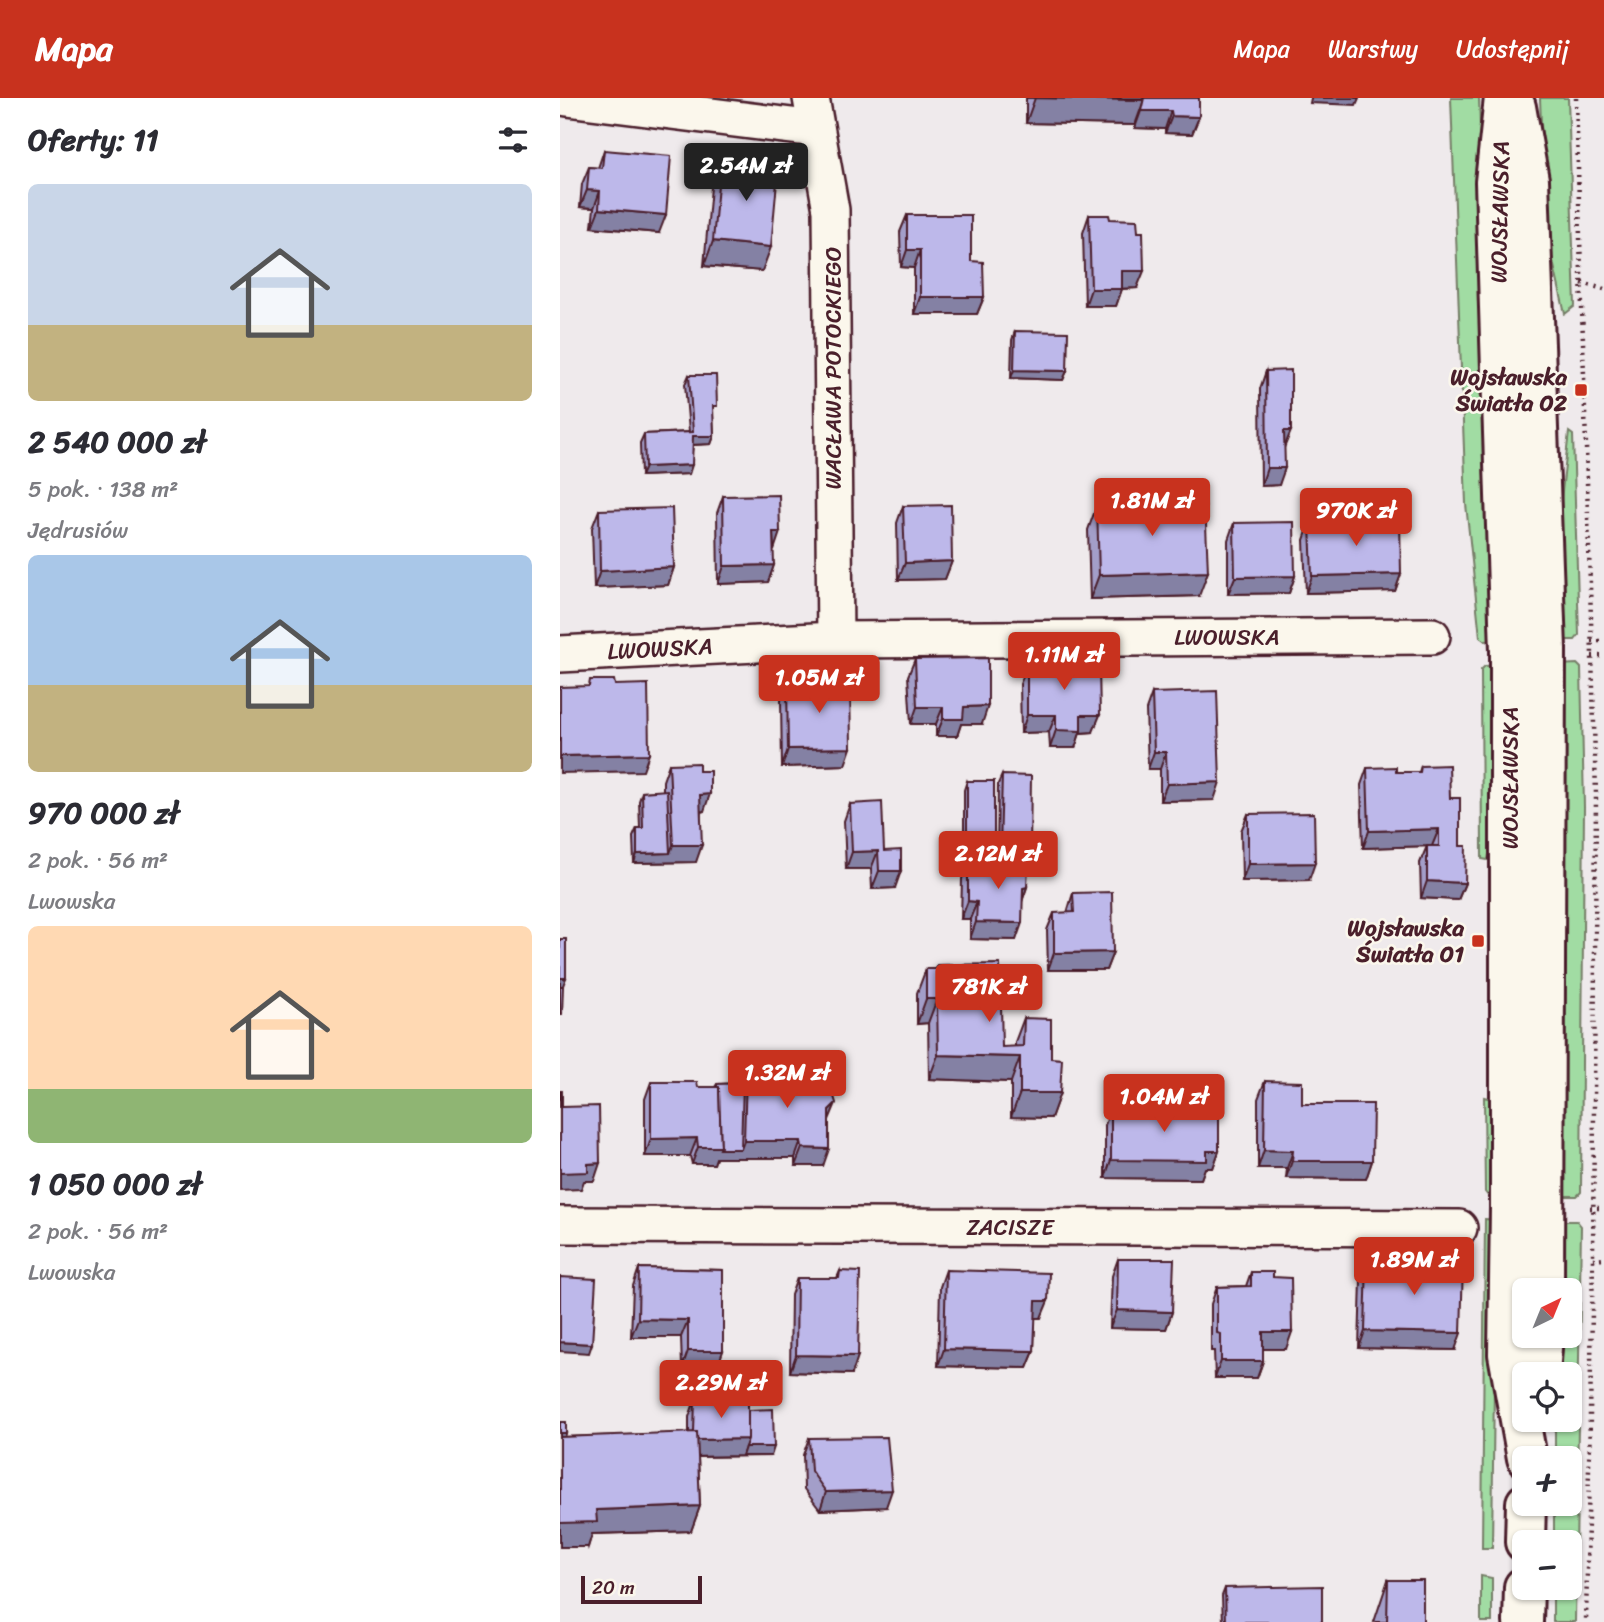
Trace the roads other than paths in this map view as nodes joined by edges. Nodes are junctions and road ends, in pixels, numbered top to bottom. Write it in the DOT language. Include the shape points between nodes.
graph roads {
  1 [pos="568,98"];
  2 [pos="1504,98"];
  3 [pos="1515,98"];
  4 [pos="814,113"];
  5 [pos="1432,636"];
  6 [pos="835,640"];
  7 [pos="560,654"];
  8 [pos="560,1225"];
  9 [pos="1460,1227"];
  10 [pos="1544,1278"];
  11 [pos="1525,1446"];
  12 [pos="1524,1600"];
  13 [pos="1523,1622"];
  1 -- 4 [label="street"];
  2 -- 11 [label="street, WOJSŁAWSKA" via="1495,182 1510,651 1508,1354"];
  3 -- 10 [label="street, WOJSŁAWSKA" via="1529,180 1546,649"];
  4 -- 6 [label="street, WACŁAWA POTOCKIEGO" via="831,210"];
  5 -- 6 [label="street, LWOWSKA"];
  6 -- 7 [label="street, LWOWSKA"];
  8 -- 9 [label="street, ZACISZE"];
  12 -- 13 [label="street"];
}
